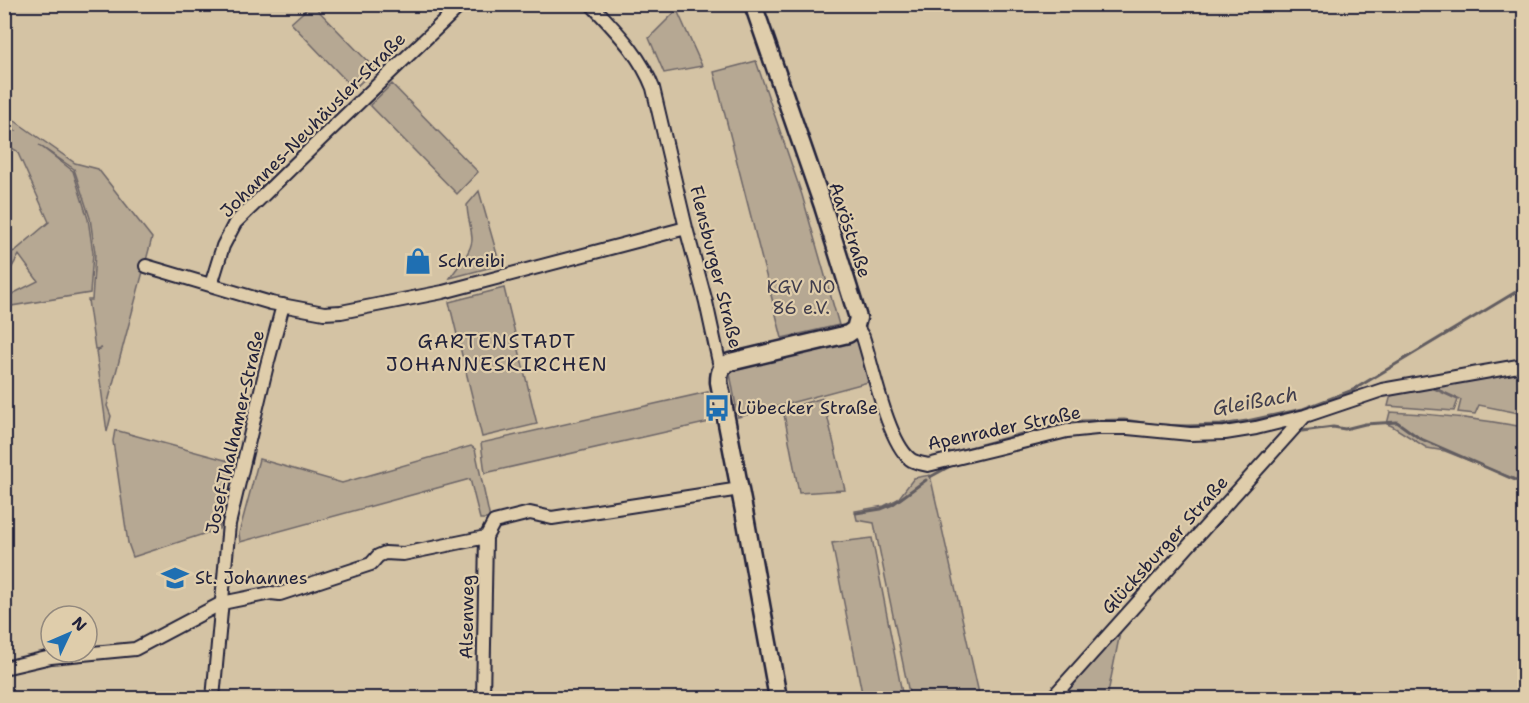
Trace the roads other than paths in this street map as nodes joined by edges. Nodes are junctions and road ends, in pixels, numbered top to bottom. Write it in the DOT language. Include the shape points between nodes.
graph roads {
  1 [pos="462,4"];
  2 [pos="591,4"];
  3 [pos="753,4"];
  4 [pos="686,228"];
  5 [pos="146,267"];
  6 [pos="212,285"];
  7 [pos="283,305"];
  8 [pos="856,326"];
  9 [pos="1524,365"];
  10 [pos="723,366"];
  11 [pos="1305,416"];
  12 [pos="914,462"];
  13 [pos="740,489"];
  14 [pos="486,537"];
  15 [pos="222,603"];
  16 [pos="4,668"];
  17 [pos="213,699"];
  18 [pos="483,699"];
  19 [pos="778,699"];
  20 [pos="1052,699"];
  1 -- 6 [label="street, Johannes-Neuhäusler-Straße" via="235,223 223,246"];
  2 -- 4 [label="street, Flensburger Straße" via="626,41 648,75"];
  3 -- 8 [label="street, Aaröstraße" via="823,206 857,314"];
  4 -- 7 [label="street" via="443,292 341,312 324,313"];
  4 -- 10 [label="street, Flensburger Straße"];
  5 -- 6 [label="street"];
  6 -- 7 [label="street"];
  7 -- 15 [label="street, Josef-Thalhamer-Straße" via="229,524"];
  8 -- 10 [label="street" via="848,334"];
  8 -- 12 [label="street, Aaröstraße" via="863,337 892,430 902,450"];
  9 -- 11 [label="street, Apenrader Straße" via="1382,390"];
  10 -- 13 [label="street, Flensburger Straße" via="719,382"];
  11 -- 12 [label="street, Apenrader Straße" via="1226,433 1128,428 1067,431 928,465"];
  11 -- 20 [label="street, Glücksburger Straße"];
  13 -- 14 [label="street" via="552,518 530,513 494,522"];
  13 -- 19 [label="street, Flensburger Straße"];
  14 -- 15 [label="street" via="403,554 385,553 371,564 280,594"];
  14 -- 18 [label="street, Alsenweg"];
  15 -- 16 [label="street" via="135,650 51,657"];
  15 -- 17 [label="street, Josef-Thalhamer-Straße"];
}
